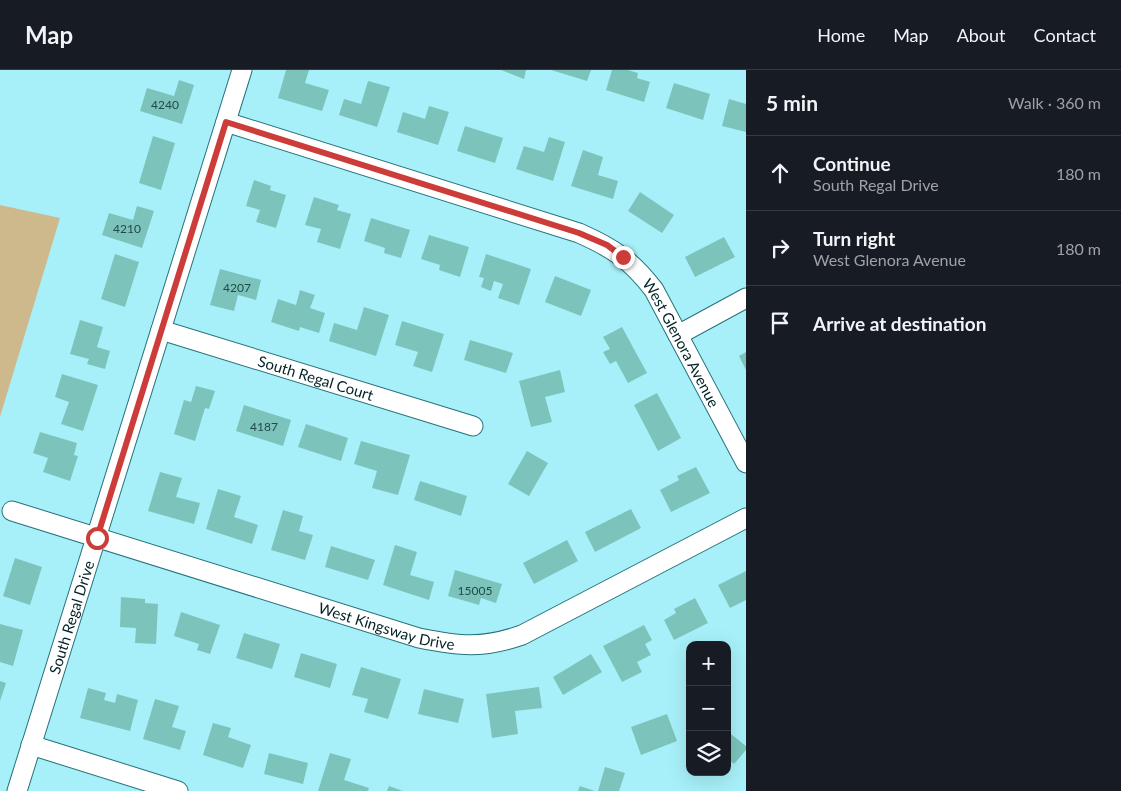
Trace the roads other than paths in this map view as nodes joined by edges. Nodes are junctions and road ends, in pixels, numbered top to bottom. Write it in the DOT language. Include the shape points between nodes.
graph roads {
  1 [pos="242,70"];
  2 [pos="226,122"];
  3 [pos="746,298"];
  4 [pos="161,330"];
  5 [pos="678,335"];
  6 [pos="473,426"];
  7 [pos="746,463"];
  8 [pos="12,511"];
  9 [pos="746,518"];
  10 [pos="97,538"];
  11 [pos="31,745"];
  12 [pos="17,791"];
  13 [pos="178,791"];
  1 -- 2 [label="street, South Regal Drive"];
  2 -- 4 [label="street, South Regal Drive"];
  2 -- 5 [label="street, West Glenora Avenue" via="579,233 607,245 637,269 654,290"];
  3 -- 5 [label="street"];
  4 -- 6 [label="street, South Regal Court"];
  4 -- 10 [label="street, South Regal Drive"];
  5 -- 7 [label="street, West Glenora Avenue"];
  8 -- 10 [label="street, West Kingsway Drive"];
  9 -- 10 [label="street, West Kingsway Drive" via="522,635 483,645 457,646 419,638"];
  10 -- 11 [label="street, South Regal Drive"];
  11 -- 12 [label="street, South Regal Drive"];
  11 -- 13 [label="street"];
}
